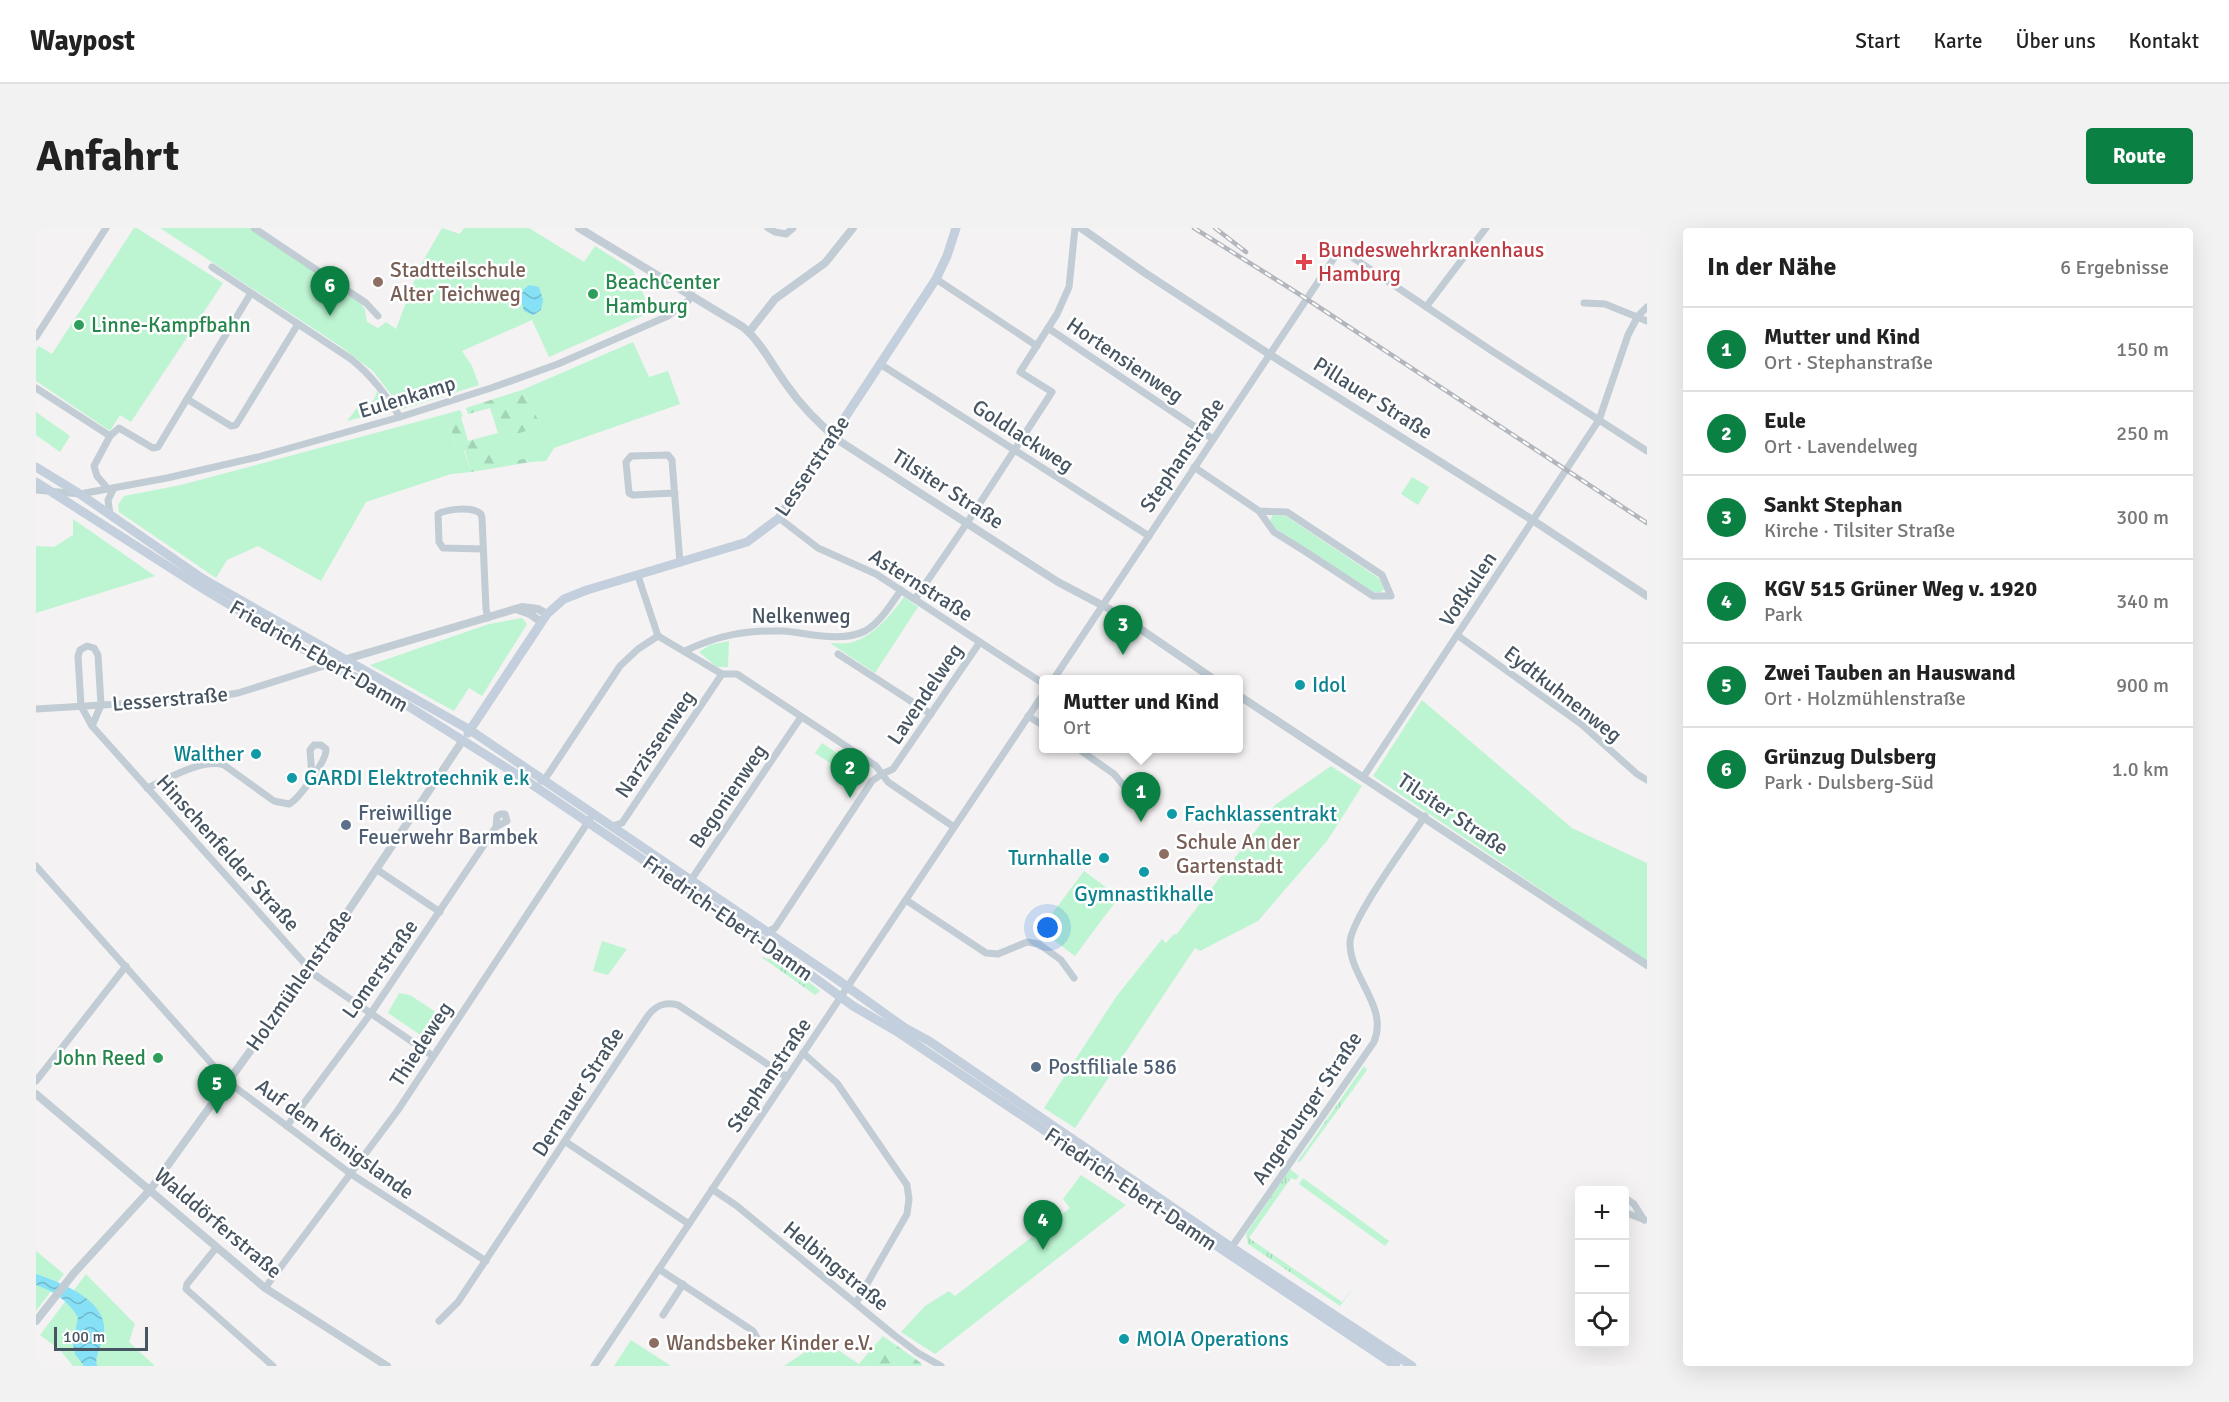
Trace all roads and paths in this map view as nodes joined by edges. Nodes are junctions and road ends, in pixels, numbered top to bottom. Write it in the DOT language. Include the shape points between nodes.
graph roads {
  1 [pos="106,228"];
  2 [pos="254,228"];
  3 [pos="579,228"];
  4 [pos="768,228"];
  5 [pos="793,228"];
  6 [pos="853,228"];
  7 [pos="956,228"];
  8 [pos="1075,228"];
  9 [pos="1081,228"];
  10 [pos="1486,228"];
  11 [pos="212,267"];
  12 [pos="936,279"];
  13 [pos="251,293"];
  14 [pos="692,295"];
  15 [pos="1584,303"];
  16 [pos="1426,307"];
  17 [pos="1647,307"];
  18 [pos="378,316"];
  19 [pos="1638,316"];
  20 [pos="1647,321"];
  21 [pos="298,324"];
  22 [pos="1048,328"];
  23 [pos="749,332"];
  24 [pos="36,336"];
  25 [pos="1037,346"];
  26 [pos="1269,354"];
  27 [pos="880,364"];
  28 [pos="36,388"];
  29 [pos="187,399"];
  30 [pos="400,417"];
  31 [pos="1599,420"];
  32 [pos="110,436"];
  33 [pos="833,436"];
  34 [pos="1213,439"];
  35 [pos="1014,450"];
  36 [pos="1647,451"];
  37 [pos="36,467"];
  38 [pos="1194,467"];
  39 [pos="36,482"];
  40 [pos="111,489"];
  41 [pos="36,490"];
  42 [pos="48,490"];
  43 [pos="675,493"];
  44 [pos="80,494"];
  45 [pos="1259,511"];
  46 [pos="110,515"];
  47 [pos="779,518"];
  48 [pos="1534,521"];
  49 [pos="967,523"];
  50 [pos="1149,536"];
  51 [pos="483,549"];
  52 [pos="680,563"];
  53 [pos="638,576"];
  54 [pos="901,590"];
  55 [pos="1647,596"];
  56 [pos="915,599"];
  57 [pos="1102,606"];
  58 [pos="488,618"];
  59 [pos="544,618"];
  60 [pos="1457,635"];
  61 [pos="658,636"];
  62 [pos="980,642"];
  63 [pos="685,651"];
  64 [pos="838,654"];
  65 [pos="346,660"];
  66 [pos="330,664"];
  67 [pos="722,674"];
  68 [pos="1056,675"];
  69 [pos="1208,675"];
  70 [pos="1039,681"];
  71 [pos="1243,698"];
  72 [pos="1039,700"];
  73 [pos="100,705"];
  74 [pos="81,706"];
  75 [pos="36,709"];
  76 [pos="931,714"];
  77 [pos="1028,716"];
  78 [pos="801,717"];
  79 [pos="1039,723"];
  80 [pos="92,726"];
  81 [pos="470,730"];
  82 [pos="463,740"];
  83 [pos="1084,753"];
  84 [pos="882,774"];
  85 [pos="1364,776"];
  86 [pos="312,777"];
  87 [pos="544,780"];
  88 [pos="1647,780"];
  89 [pos="531,783"];
  90 [pos="1124,786"];
  91 [pos="147,788"];
  92 [pos="1425,816"];
  93 [pos="598,817"];
  94 [pos="587,821"];
  95 [pos="612,826"];
  96 [pos="496,827"];
  97 [pos="954,827"];
  98 [pos="36,866"];
  99 [pos="376,869"];
  100 [pos="691,880"];
  101 [pos="676,881"];
  102 [pos="906,900"];
  103 [pos="440,912"];
  104 [pos="767,932"];
  105 [pos="1647,965"];
  106 [pos="126,966"];
  107 [pos="310,968"];
  108 [pos="1074,978"];
  109 [pos="848,987"];
  110 [pos="840,997"];
  111 [pos="371,1013"];
  112 [pos="803,1053"];
  113 [pos="434,1056"];
  114 [pos="787,1077"];
  115 [pos="36,1081"];
  116 [pos="228,1082"];
  117 [pos="36,1094"];
  118 [pos="287,1126"];
  119 [pos="566,1142"];
  120 [pos="351,1174"];
  121 [pos="712,1189"];
  122 [pos="150,1190"];
  123 [pos="1629,1200"];
  124 [pos="1629,1214"];
  125 [pos="1646,1221"];
  126 [pos="689,1224"];
  127 [pos="216,1248"];
  128 [pos="1229,1250"];
  129 [pos="486,1261"];
  130 [pos="659,1269"];
  131 [pos="683,1284"];
  132 [pos="265,1288"];
  133 [pos="856,1303"];
  134 [pos="663,1315"];
  135 [pos="36,1321"];
  136 [pos="439,1321"];
  137 [pos="759,1341"];
  138 [pos="1390,1361"];
  139 [pos="384,1365"];
  140 [pos="273,1366"];
  141 [pos="594,1366"];
  142 [pos="941,1366"];
  143 [pos="1412,1366"];
  1 -- 24 [label="street"];
  2 -- 18 [label="street" via="366,303"];
  3 -- 14 [label="street, Tilsiter Straße"];
  4 -- 5 [label="street" via="786,234"];
  6 -- 23 [label="street" via="822,266 775,299"];
  7 -- 12 [label="main road, Lesserstraße"];
  8 -- 22 [label="street" via="1069,287"];
  9 -- 26 [label="street, Pillauer Straße"];
  10 -- 16 [label="street"];
  11 -- 13 [label="street"];
  12 -- 25 [label="street"];
  12 -- 27 [label="main road, Lesserstraße"];
  13 -- 21 [label="street"];
  13 -- 29 [label="street"];
  14 -- 23 [label="street, Tilsiter Straße"];
  14 -- 30 [label="street, Eulenkamp" via="668,316 558,364"];
  15 -- 19 [label="street" via="1605,304"];
  16 -- 26 [label="street, Stephanstraße" via="1340,249"];
  16 -- 31 [label="street"];
  17 -- 19 [label="street, Voßkulen"];
  19 -- 20 [label="street"];
  19 -- 31 [label="street, Voßkulen"];
  21 -- 29 [label="street" via="236,425 231,426"];
  21 -- 30 [label="street" via="368,373"];
  22 -- 25 [label="street"];
  22 -- 34 [label="street, Hortensienweg"];
  23 -- 33 [label="street, Tilsiter Straße" via="800,402"];
  25 -- 35 [label="street" via="1020,372 1052,392"];
  26 -- 34 [label="street, Stephanstraße"];
  26 -- 48 [label="street, Pillauer Straße"];
  27 -- 33 [label="main road, Lesserstraße"];
  27 -- 35 [label="street, Goldlackweg"];
  28 -- 32 [label="street"];
  29 -- 32 [label="street" via="158,447 153,448 119,428"];
  30 -- 40 [label="street, Eulenkamp" via="217,467"];
  31 -- 36 [label="street"];
  31 -- 48 [label="street, Voßkulen"];
  32 -- 40 [label="street" via="94,466 95,474"];
  33 -- 47 [label="main road, Lesserstraße"];
  33 -- 49 [label="street, Tilsiter Straße"];
  34 -- 38 [label="street, Stephanstraße"];
  35 -- 49 [label="street"];
  35 -- 50 [label="street, Goldlackweg"];
  37 -- 44 [label="main road, Friedrich-Ebert-Damm"];
  38 -- 45 [label="street"];
  38 -- 50 [label="street, Stephanstraße"];
  39 -- 42 [label="main road, Friedrich-Ebert-Damm"];
  40 -- 44 [label="street, Eulenkamp"];
  40 -- 46 [label="street"];
  41 -- 42 [label="street, Eulenkamp"];
  42 -- 44 [label="street, Eulenkamp"];
  42 -- 66 [label="main road, Friedrich-Ebert-Damm"];
  43 -- 43 [label="street" via="672,460 668,455 631,456 626,462 629,492 633,495"];
  43 -- 52 [label="street"];
  44 -- 46 [label="main road, Friedrich-Ebert-Damm"];
  45 -- 45 [label="street" via="1274,532 1373,596 1391,596 1382,575 1287,512"];
  46 -- 65 [label="main road, Friedrich-Ebert-Damm" via="203,579"];
  47 -- 52 [label="main road, Lesserstraße" via="747,542"];
  47 -- 54 [label="street, Asternstraße" via="818,548 862,566"];
  48 -- 55 [label="street, Pillauer Straße"];
  48 -- 60 [label="street, Voßkulen"];
  49 -- 56 [label="street"];
  49 -- 57 [label="street, Tilsiter Straße"];
  50 -- 57 [label="street, Stephanstraße"];
  51 -- 51 [label="street" via="482,518 478,511 438,514 440,546"];
  51 -- 58 [label="street"];
  52 -- 53 [label="main road, Lesserstraße"];
  53 -- 59 [label="main road, Lesserstraße" via="571,596"];
  53 -- 61 [label="street"];
  54 -- 56 [label="street, Asternstraße"];
  54 -- 63 [label="street, Nelkenweg" via="884,614 865,631 845,636 782,631 726,634"];
  56 -- 62 [label="street, Asternstraße"];
  57 -- 68 [label="street, Stephanstraße"];
  57 -- 69 [label="street, Tilsiter Straße"];
  58 -- 59 [label="street, Lesserstraße" via="516,609"];
  58 -- 65 [label="street, Lesserstraße"];
  59 -- 81 [label="main road, Holzmühlenstraße"];
  60 -- 85 [label="street, Voßkulen"];
  60 -- 88 [label="street, Eydtkuhnenweg" via="1581,724"];
  61 -- 63 [label="street"];
  61 -- 87 [label="street" via="620,666"];
  62 -- 70 [label="street, Asternstraße"];
  62 -- 76 [label="street, Lavendelweg"];
  63 -- 67 [label="street"];
  64 -- 76 [label="street, Nelkenweg"];
  65 -- 66 [label="street, Lesserstraße"];
  65 -- 81 [label="main road, Friedrich-Ebert-Damm"];
  66 -- 73 [label="street, Lesserstraße" via="238,693"];
  66 -- 82 [label="main road, Friedrich-Ebert-Damm"];
  67 -- 78 [label="street" via="737,674"];
  67 -- 95 [label="street, Narzissenweg" via="622,823"];
  71 -- 85 [label="street, Tilsiter Straße"];
  72 -- 77 [label="street, Stephanstraße"];
  73 -- 74 [label="street, Lesserstraße"];
  73 -- 74 [label="street, Lesserstraße" via="98,655 87,646 78,656"];
  73 -- 80 [label="street"];
  74 -- 75 [label="street, Lesserstraße"];
  74 -- 80 [label="street, Hinschenfelder Straße"];
  76 -- 84 [label="street, Lavendelweg" via="893,769"];
  77 -- 79 [label="street"];
  77 -- 97 [label="street, Stephanstraße"];
  78 -- 84 [label="street" via="876,766"];
  78 -- 100 [label="street, Begonienweg"];
  80 -- 91 [label="street, Hinschenfelder Straße"];
  81 -- 82 [label="main road, Holzmühlenstraße"];
  81 -- 87 [label="main road, Friedrich-Ebert-Damm"];
  82 -- 89 [label="main road, Friedrich-Ebert-Damm"];
  82 -- 99 [label="street, Holzmühlenstraße"];
  83 -- 90 [label="street"];
  84 -- 97 [label="street"];
  84 -- 104 [label="street, Lavendelweg" via="872,781 775,928"];
  85 -- 92 [label="street, Tilsiter Straße"];
  86 -- 91 [label="street" via="296,799 286,804 274,801 217,763 202,765"];
  87 -- 89 [label="street"];
  87 -- 93 [label="main road, Friedrich-Ebert-Damm"];
  89 -- 94 [label="main road, Friedrich-Ebert-Damm"];
  91 -- 107 [label="street, Hinschenfelder Straße"];
  92 -- 105 [label="street, Tilsiter Straße"];
  92 -- 128 [label="street, Angerburger Straße" via="1364,908 1351,937 1352,957 1377,1013 1374,1042"];
  93 -- 94 [label="street"];
  93 -- 95 [label="main road, Friedrich-Ebert-Damm"];
  94 -- 101 [label="main road, Friedrich-Ebert-Damm"];
  94 -- 113 [label="street, Thiedeweg"];
  95 -- 100 [label="main road, Friedrich-Ebert-Damm"];
  96 -- 103 [label="street, Lomerstraße"];
  97 -- 102 [label="street, Stephanstraße"];
  98 -- 106 [label="street, Auf dem Königslande"];
  99 -- 103 [label="street"];
  99 -- 107 [label="street, Holzmühlenstraße"];
  100 -- 101 [label="street, Begonienweg"];
  100 -- 104 [label="main road, Friedrich-Ebert-Damm"];
  101 -- 110 [label="main road, Friedrich-Ebert-Damm"];
  102 -- 108 [label="street" via="992,955 1027,942 1039,944 1061,960"];
  102 -- 109 [label="street, Stephanstraße"];
  103 -- 111 [label="street, Lomerstraße"];
  104 -- 109 [label="main road, Friedrich-Ebert-Damm"];
  106 -- 115 [label="street"];
  106 -- 116 [label="street, Auf dem Königslande"];
  107 -- 111 [label="street, Hinschenfelder Straße"];
  107 -- 116 [label="street, Holzmühlenstraße"];
  109 -- 110 [label="street, Stephanstraße"];
  109 -- 128 [label="main road, Friedrich-Ebert-Damm"];
  110 -- 112 [label="street, Stephanstraße"];
  110 -- 128 [label="main road, Friedrich-Ebert-Damm"];
  111 -- 113 [label="street, Hinschenfelder Straße"];
  111 -- 118 [label="street, Lomerstraße"];
  112 -- 114 [label="street, Stephanstraße"];
  112 -- 133 [label="street" via="837,1083 907,1185 907,1214"];
  113 -- 120 [label="street, Thiedeweg"];
  114 -- 119 [label="street, Dernauer Straße" via="682,1007 661,1005 647,1017"];
  114 -- 121 [label="street, Stephanstraße"];
  116 -- 118 [label="street, Auf dem Königslande"];
  116 -- 122 [label="street, Holzmühlenstraße"];
  117 -- 122 [label="street, Walddörferstraße"];
  118 -- 120 [label="street, Auf dem Königslande"];
  119 -- 126 [label="street"];
  119 -- 129 [label="street, Dernauer Straße"];
  120 -- 129 [label="street, Auf dem Königslande"];
  120 -- 132 [label="street, Thiedeweg"];
  121 -- 126 [label="street, Stephanstraße"];
  121 -- 133 [label="street, Helbingstraße"];
  122 -- 127 [label="street, Walddörferstraße"];
  122 -- 135 [label="street, Holzmühlenstraße"];
  123 -- 125 [label="street"];
  124 -- 125 [label="street"];
  126 -- 130 [label="street, Stephanstraße"];
  127 -- 132 [label="street, Walddörferstraße"];
  127 -- 140 [label="street" via="186,1289"];
  128 -- 138 [label="main road, Friedrich-Ebert-Damm"];
  129 -- 136 [label="street, Dernauer Straße" via="458,1302"];
  130 -- 131 [label="street"];
  130 -- 141 [label="street, Stephanstraße"];
  131 -- 134 [label="street"];
  131 -- 137 [label="street" via="753,1331"];
  132 -- 139 [label="street, Walddörferstraße"];
  133 -- 142 [label="street, Helbingstraße"];
  138 -- 143 [label="main road, Friedrich-Ebert-Damm"];
}
